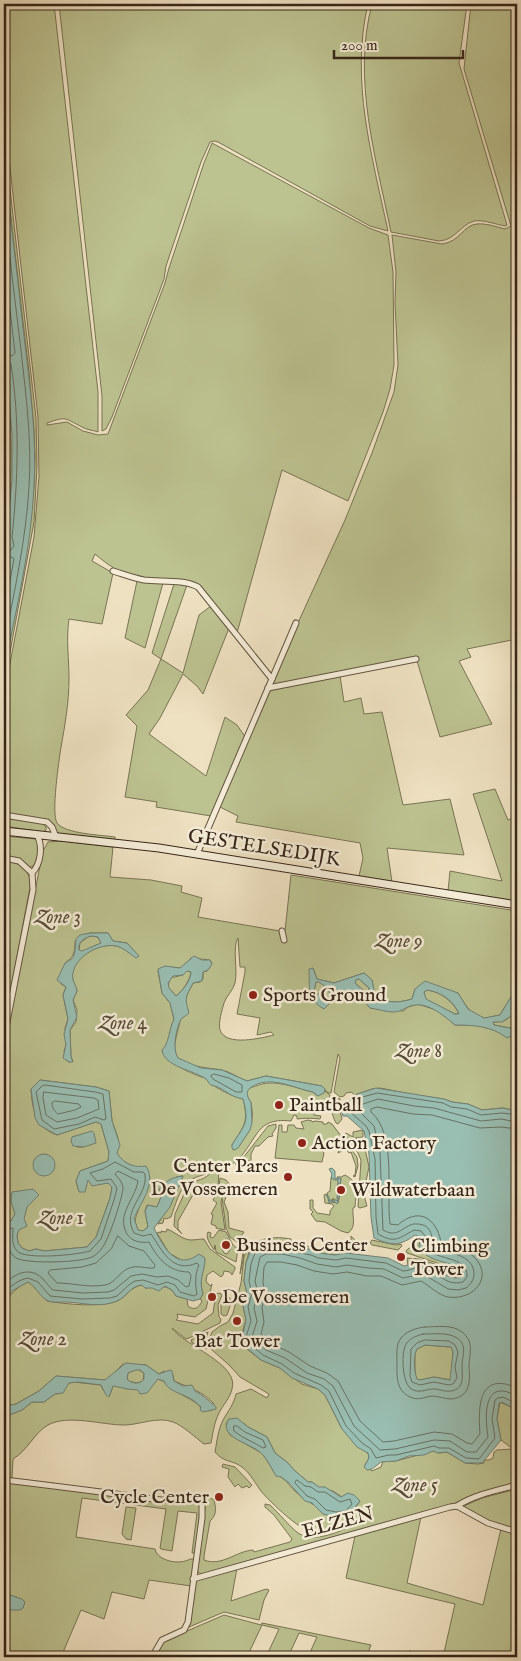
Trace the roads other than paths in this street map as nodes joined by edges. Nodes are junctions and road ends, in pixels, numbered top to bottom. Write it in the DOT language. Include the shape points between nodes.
graph roads {
  1 [pos="113,571"];
  2 [pos="296,623"];
  3 [pos="416,659"];
  4 [pos="272,679"];
  5 [pos="268,688"];
  6 [pos="4,815"];
  7 [pos="47,822"];
  8 [pos="4,831"];
  9 [pos="47,836"];
  10 [pos="41,850"];
  11 [pos="197,854"];
  12 [pos="4,858"];
  13 [pos="32,873"];
  14 [pos="517,905"];
  15 [pos="282,931"];
  16 [pos="284,940"];
  17 [pos="4,1037"];
  18 [pos="4,1480"];
  19 [pos="517,1485"];
  20 [pos="457,1506"];
  21 [pos="517,1532"];
  22 [pos="193,1579"];
  23 [pos="152,1657"];
  1 -- 4 [label="street" via="143,580 198,587"];
  2 -- 4 [label="street"];
  3 -- 5 [label="street"];
  4 -- 5 [label="street"];
  5 -- 11 [label="street"];
  6 -- 7 [label="street"];
  7 -- 9 [label="street"];
  7 -- 9 [label="street" via="52,827"];
  8 -- 9 [label="main road, GESTELSEDIJK"];
  9 -- 10 [label="street"];
  9 -- 10 [label="street" via="40,842"];
  9 -- 11 [label="main road, GESTELSEDIJK"];
  10 -- 13 [label="street"];
  11 -- 14 [label="main road, GESTELSEDIJK"];
  12 -- 13 [label="street" via="19,861"];
  13 -- 17 [label="street" via="32,890"];
  15 -- 16 [label="street"];
  18 -- 22 [label="street" via="163,1500 197,1500 204,1508"];
  19 -- 20 [label="street, ELZEN"];
  20 -- 21 [label="street" via="488,1523"];
  20 -- 22 [label="street, ELZEN"];
  22 -- 23 [label="street" via="186,1627 162,1640"];
}
